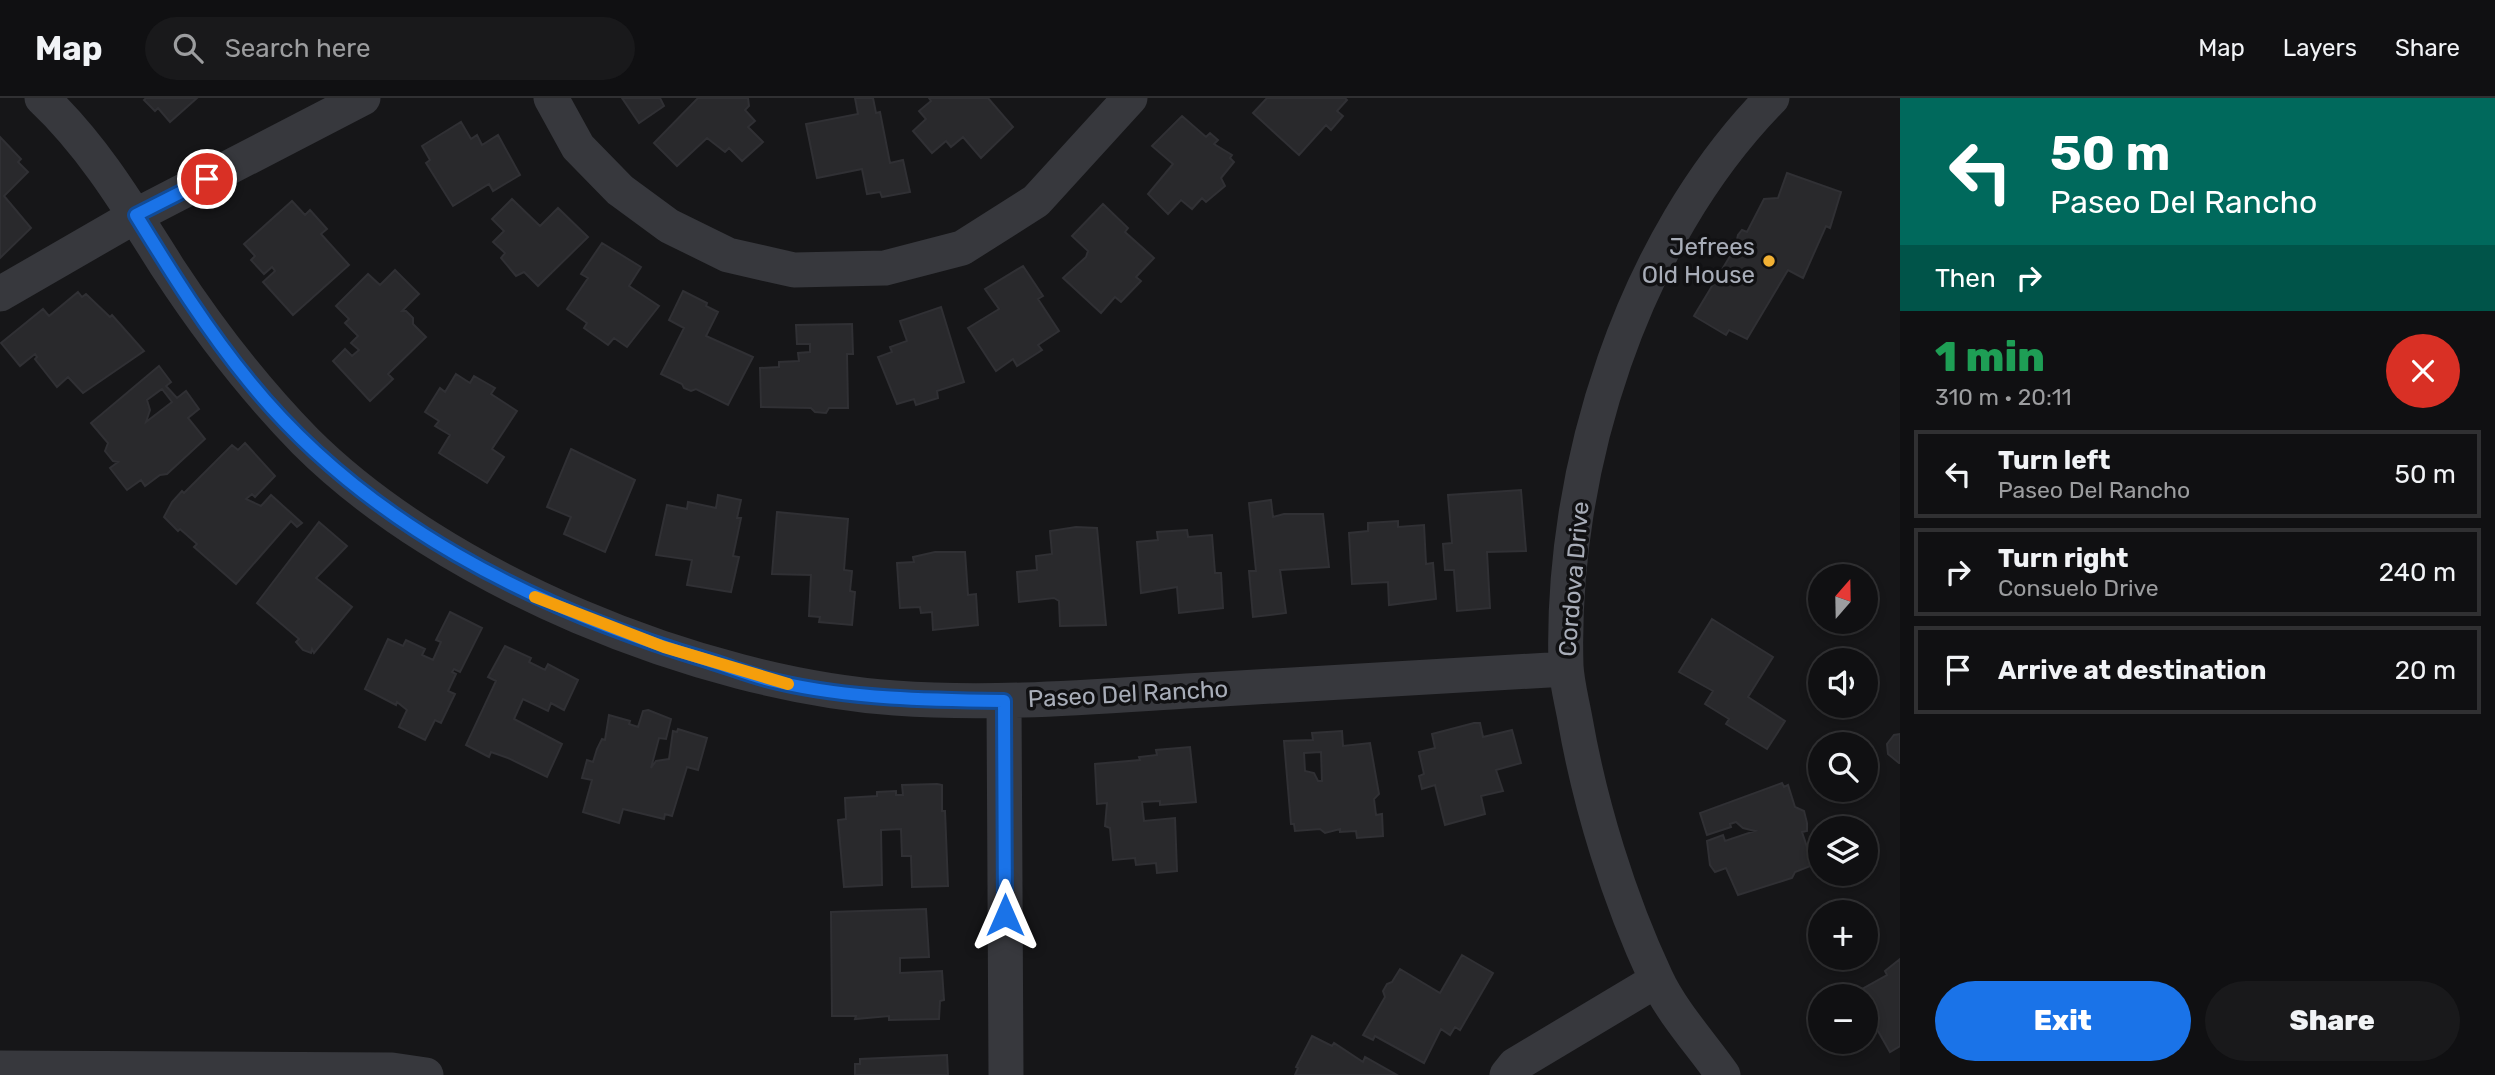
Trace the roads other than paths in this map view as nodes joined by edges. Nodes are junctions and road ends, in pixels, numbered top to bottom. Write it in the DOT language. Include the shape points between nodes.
graph roads {
  1 [pos="42,98"];
  2 [pos="363,98"];
  3 [pos="551,98"];
  4 [pos="1130,98"];
  5 [pos="1772,98"];
  6 [pos="136,215"];
  7 [pos="0,294"];
  8 [pos="1566,669"];
  9 [pos="1004,701"];
  10 [pos="1657,980"];
  11 [pos="0,1069"];
  12 [pos="426,1075"];
  13 [pos="1006,1075"];
  14 [pos="1507,1075"];
  15 [pos="1723,1075"];
  1 -- 6 [label="street, Paseo Del Rancho" via="67,122"];
  2 -- 6 [label="street"];
  3 -- 4 [label="street" via="578,146 620,190 669,226 728,255 794,270 885,268 962,248 1036,201"];
  5 -- 8 [label="street, Cordova Drive" via="1704,180 1632,316 1605,387 1579,497 1568,583"];
  6 -- 7 [label="street"];
  6 -- 9 [label="street, Paseo Del Rancho" via="249,382 309,444 385,508 475,567 557,608 778,682 892,698"];
  8 -- 9 [label="street, Paseo Del Rancho"];
  8 -- 10 [label="street, Cordova Drive" via="1584,770 1612,864"];
  9 -- 13 [label="street"];
  10 -- 14 [label="street" via="1515,1065"];
  10 -- 15 [label="street, Cordova Drive"];
  11 -- 12 [label="street" via="392,1070"];
}
